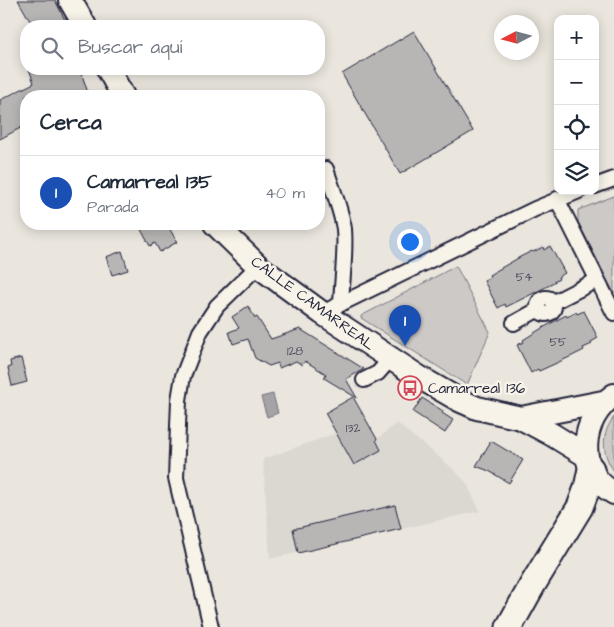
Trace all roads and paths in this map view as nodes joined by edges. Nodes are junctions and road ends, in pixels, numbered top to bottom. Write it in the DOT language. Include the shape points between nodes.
graph roads {
  1 [pos="70,0"];
  2 [pos="81,20"];
  3 [pos="111,75"];
  4 [pos="120,90"];
  5 [pos="326,169"];
  6 [pos="614,179"];
  7 [pos="599,185"];
  8 [pos="568,195"];
  9 [pos="557,199"];
  10 [pos="221,230"];
  11 [pos="258,266"];
  12 [pos="597,280"];
  13 [pos="331,308"];
  14 [pos="614,313"];
  15 [pos="514,323"];
  16 [pos="391,358"];
  17 [pos="364,380"];
  18 [pos="609,398"];
  19 [pos="521,418"];
  20 [pos="589,462"];
  21 [pos="614,493"];
  22 [pos="211,627"];
  23 [pos="510,627"];
  1 -- 2 [label="highway"];
  3 -- 4 [label="highway"];
  5 -- 13 [label="street" via="344,228"];
  6 -- 7 [label="street"];
  8 -- 9 [label="street"];
  9 -- 12 [label="street"];
  9 -- 13 [label="street"];
  10 -- 11 [label="highway, CALLE CAMARREAL"];
  11 -- 13 [label="highway, CALLE CAMARREAL"];
  11 -- 22 [label="street" via="217,306 200,332 183,376 178,400 176,478"];
  12 -- 14 [label="street"];
  12 -- 15 [label="street" via="554,302 543,298 539,309"];
  13 -- 16 [label="highway, CALLE CAMARREAL"];
  16 -- 17 [label="street, CALLE CAMARREAL" via="378,373"];
  16 -- 19 [label="highway, CALLE CAMARREAL" via="459,400"];
  18 -- 19 [label="highway"];
  18 -- 20 [label="highway" via="593,416 587,430"];
  19 -- 20 [label="highway" via="551,434"];
  20 -- 21 [label="highway" via="598,479"];
  20 -- 23 [label="highway" via="588,488 580,507 539,572"];
}
